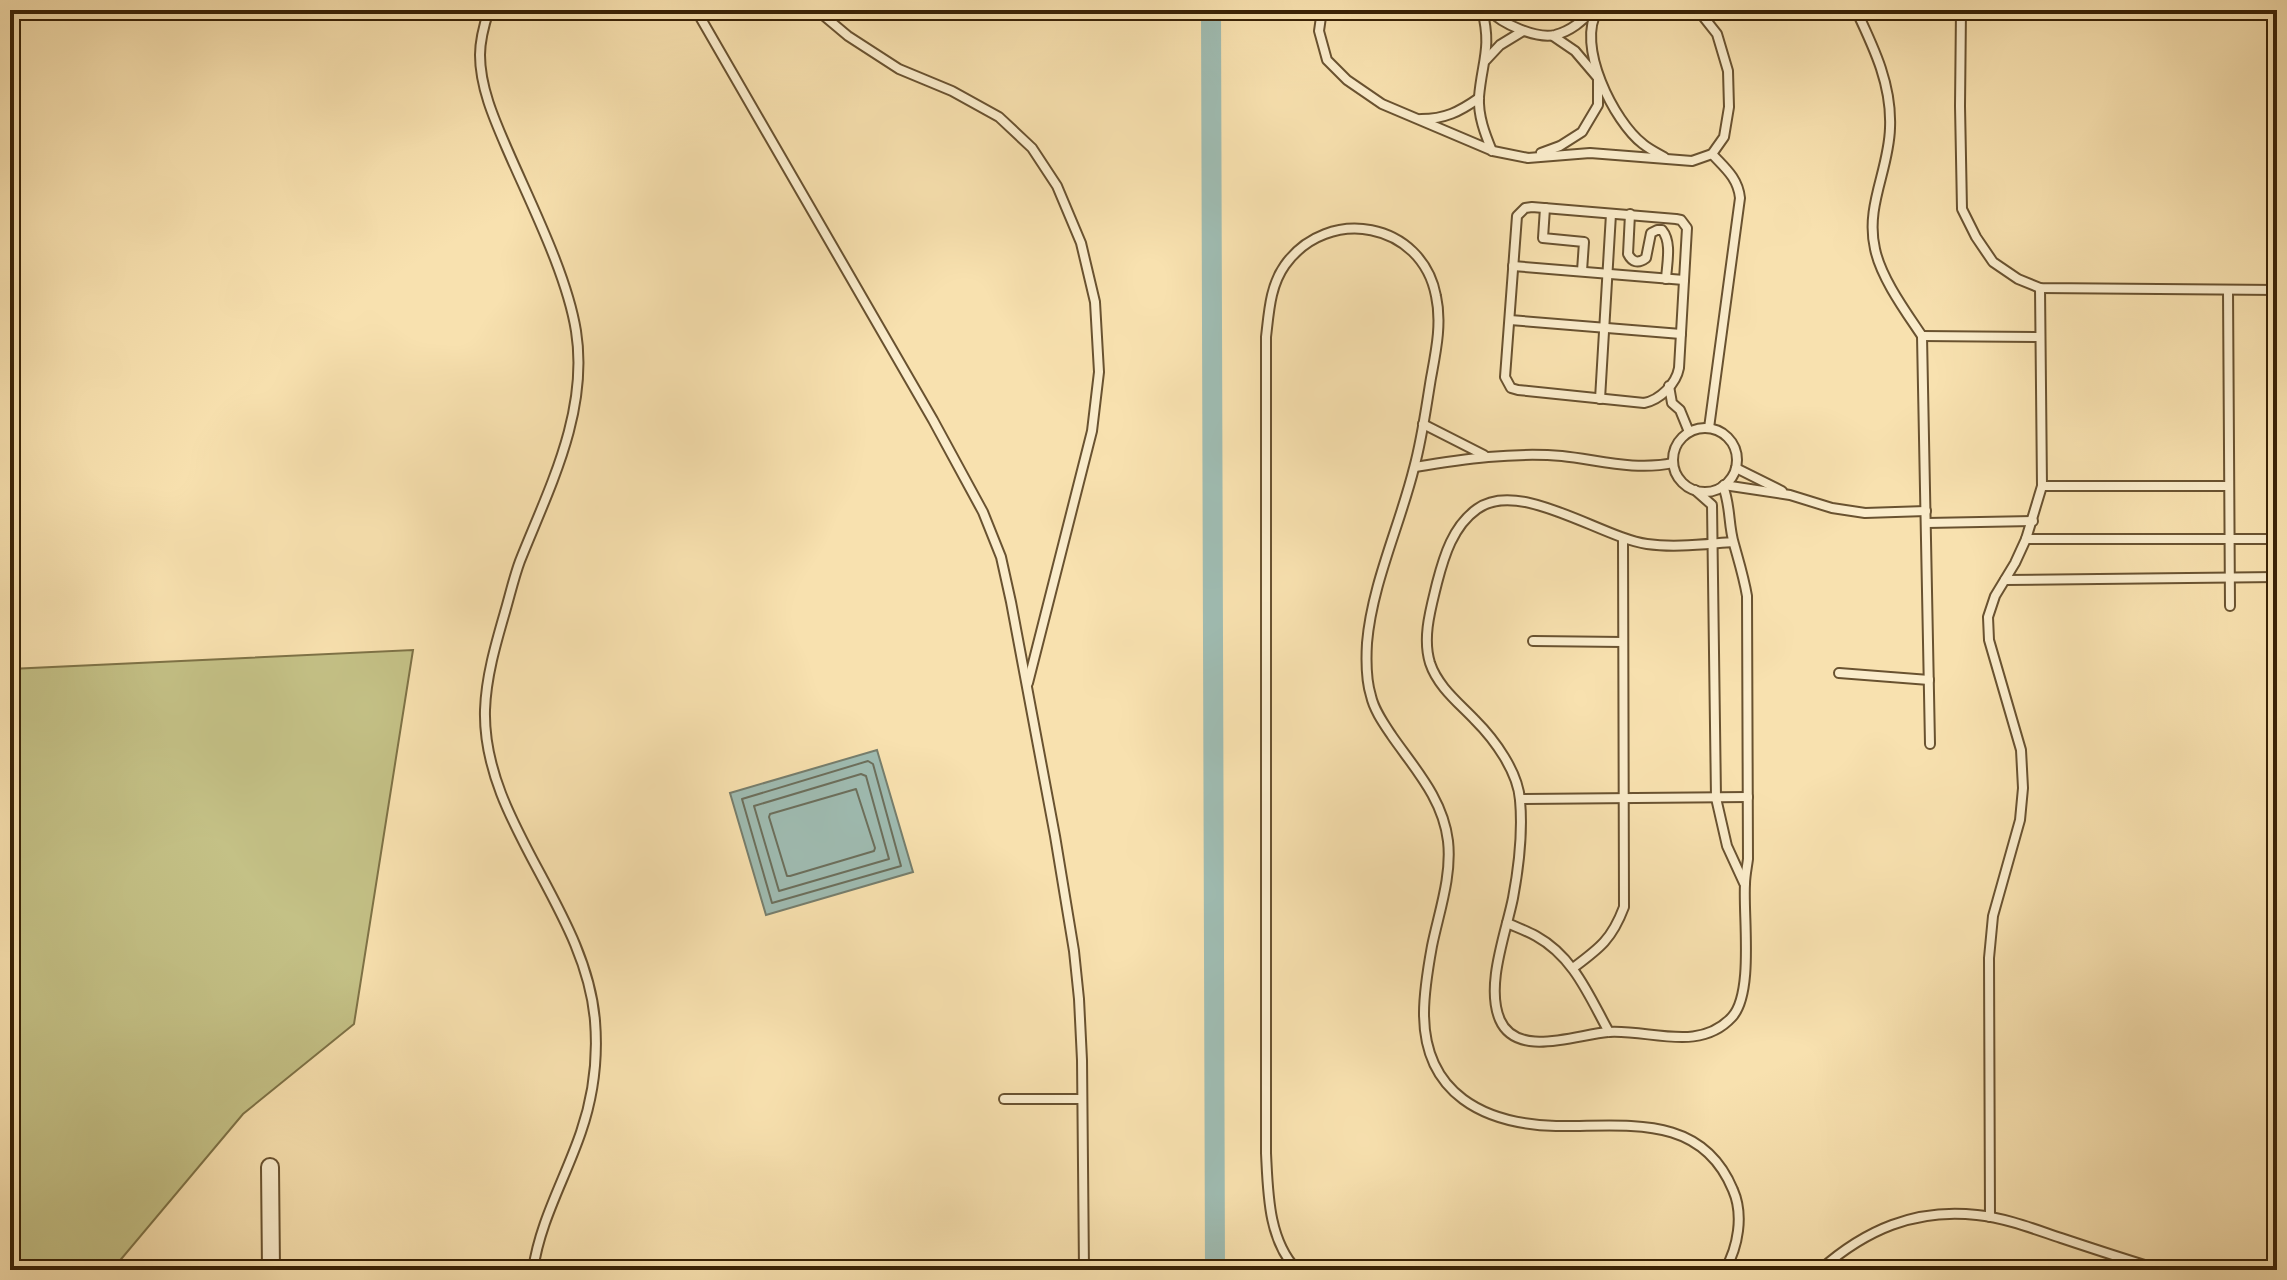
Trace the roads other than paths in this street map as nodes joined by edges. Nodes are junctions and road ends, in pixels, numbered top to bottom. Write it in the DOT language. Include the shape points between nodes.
graph roads {
  1 [pos="489,10"];
  2 [pos="696,10"];
  3 [pos="817,10"];
  4 [pos="1322,10"];
  5 [pos="1482,10"];
  6 [pos="1489,10"];
  7 [pos="1596,10"];
  8 [pos="1698,10"];
  9 [pos="1856,10"];
  10 [pos="1961,10"];
  11 [pos="1523,31"];
  12 [pos="1553,36"];
  13 [pos="1486,60"];
  14 [pos="1598,78"];
  15 [pos="1479,98"];
  16 [pos="1418,119"];
  17 [pos="1493,151"];
  18 [pos="1712,154"];
  19 [pos="1528,158"];
  20 [pos="1668,160"];
  21 [pos="1545,208"];
  22 [pos="1611,214"];
  23 [pos="1630,214"];
  24 [pos="1513,266"];
  25 [pos="1582,271"];
  26 [pos="1608,273"];
  27 [pos="1666,279"];
  28 [pos="1684,280"];
  29 [pos="2040,288"];
  30 [pos="2228,290"];
  31 [pos="2277,290"];
  32 [pos="1510,320"];
  33 [pos="1604,327"];
  34 [pos="1681,334"];
  35 [pos="1922,336"];
  36 [pos="2040,337"];
  37 [pos="1669,386"];
  38 [pos="1600,399"];
  39 [pos="1423,424"];
  40 [pos="1709,428"];
  41 [pos="1689,432"];
  42 [pos="1485,455"];
  43 [pos="1673,463"];
  44 [pos="1415,467"];
  45 [pos="1736,468"];
  46 [pos="1724,486"];
  47 [pos="2042,486"];
  48 [pos="2228,486"];
  49 [pos="1695,490"];
  50 [pos="1790,495"];
  51 [pos="1926,511"];
  52 [pos="2033,521"];
  53 [pos="1927,523"];
  54 [pos="1623,539"];
  55 [pos="2026,539"];
  56 [pos="2229,539"];
  57 [pos="2277,539"];
  58 [pos="1733,542"];
  59 [pos="1714,544"];
  60 [pos="2229,577"];
  61 [pos="2277,577"];
  62 [pos="2005,580"];
  63 [pos="2230,606"];
  64 [pos="1533,641"];
  65 [pos="1623,642"];
  66 [pos="1839,673"];
  67 [pos="1929,680"];
  68 [pos="1027,686"];
  69 [pos="1930,744"];
  70 [pos="1748,797"];
  71 [pos="1716,798"];
  72 [pos="1520,799"];
  73 [pos="1624,799"];
  74 [pos="1744,883"];
  75 [pos="1507,923"];
  76 [pos="1573,968"];
  77 [pos="1609,1032"];
  78 [pos="1004,1099"];
  79 [pos="1082,1099"];
  80 [pos="270,1167"];
  81 [pos="1990,1217"];
  82 [pos="271,1270"];
  83 [pos="533,1270"];
  84 [pos="1084,1270"];
  85 [pos="1297,1270"];
  86 [pos="1725,1270"];
  87 [pos="1820,1270"];
  88 [pos="2161,1270"];
  1 -- 83 [label="lane" via="480,56 483,83 565,290 579,367 568,436 519,565 485,710 499,789 577,947 595,1019 596,1057 585,1117 541,1233"];
  2 -- 68 [label="lane" via="983,512 1001,557"];
  3 -- 68 [label="lane" via="899,69 999,117 1032,148 1057,186 1081,243 1095,302 1099,372 1092,431"];
  4 -- 16 [label="lane" via="1319,31 1327,60 1382,104"];
  5 -- 13 [label="lane"];
  6 -- 11 [label="lane"];
  7 -- 12 [label="lane"];
  7 -- 14 [label="lane" via="1591,41"];
  8 -- 18 [label="lane" via="1717,34 1728,71 1724,137"];
  9 -- 35 [label="lane" via="1881,65 1890,101 1890,130 1871,219 1875,252"];
  10 -- 29 [label="lane" via="1962,209 1993,262"];
  11 -- 12 [label="lane"];
  11 -- 13 [label="lane"];
  12 -- 14 [label="lane" via="1575,51"];
  13 -- 15 [label="lane"];
  14 -- 19 [label="lane" via="1598,105 1582,132"];
  14 -- 20 [label="lane" via="1641,143"];
  15 -- 16 [label="lane" via="1440,119"];
  15 -- 17 [label="lane" via="1482,128"];
  16 -- 17 [label="lane"];
  17 -- 19 [label="lane"];
  18 -- 20 [label="lane" via="1692,161"];
  18 -- 40 [label="lane" via="1734,177 1740,198"];
  19 -- 20 [label="lane" via="1590,153"];
  21 -- 22 [label="lane"];
  21 -- 24 [label="lane" via="1519,212"];
  21 -- 25 [label="lane" via="1543,238 1584,242"];
  22 -- 23 [label="lane"];
  22 -- 26 [label="lane"];
  23 -- 27 [label="lane" via="1628,254 1635,262 1646,258 1651,233 1666,234"];
  23 -- 28 [label="lane" via="1685,223"];
  24 -- 25 [label="lane"];
  24 -- 32 [label="lane"];
  25 -- 26 [label="lane"];
  26 -- 27 [label="lane"];
  26 -- 33 [label="lane"];
  27 -- 28 [label="lane"];
  28 -- 34 [label="lane"];
  29 -- 30 [label="lane"];
  29 -- 36 [label="lane"];
  30 -- 31 [label="lane"];
  30 -- 48 [label="lane"];
  32 -- 33 [label="lane"];
  32 -- 38 [label="lane" via="1505,377 1511,388"];
  33 -- 34 [label="lane"];
  33 -- 38 [label="lane"];
  34 -- 37 [label="lane" via="1676,380"];
  35 -- 36 [label="lane"];
  35 -- 51 [label="lane"];
  36 -- 47 [label="lane"];
  37 -- 38 [label="lane" via="1648,403"];
  37 -- 41 [label="lane" via="1672,403"];
  39 -- 42 [label="lane"];
  39 -- 44 [label="lane"];
  39 -- 85 [label="lane" via="1439,327 1430,276 1416,255 1391,235 1367,228 1337,230 1305,244 1285,266 1271,294 1266,337 1266,1153 1276,1234"];
  40 -- 41 [label="lane"];
  40 -- 45 [label="lane" via="1732,442"];
  41 -- 43 [label="lane" via="1676,445"];
  42 -- 43 [label="lane" via="1564,456 1625,466"];
  42 -- 44 [label="lane"];
  43 -- 49 [label="lane" via="1682,483"];
  44 -- 86 [label="lane" via="1372,610 1367,670 1382,721 1428,786 1448,842 1424,1016 1438,1073 1475,1108 1514,1122 1649,1126 1706,1149 1725,1171 1737,1200 1734,1254"];
  45 -- 46 [label="lane"];
  45 -- 50 [label="lane"];
  46 -- 49 [label="lane"];
  46 -- 50 [label="lane"];
  46 -- 58 [label="lane"];
  47 -- 48 [label="lane"];
  47 -- 52 [label="lane"];
  48 -- 56 [label="lane"];
  49 -- 59 [label="lane" via="1712,505"];
  50 -- 51 [label="lane" via="1865,513"];
  51 -- 53 [label="lane"];
  52 -- 53 [label="lane"];
  52 -- 55 [label="lane"];
  53 -- 67 [label="lane"];
  54 -- 59 [label="lane" via="1672,546"];
  54 -- 65 [label="lane"];
  54 -- 72 [label="lane" via="1534,503 1496,501 1479,507 1450,541 1430,611 1430,662 1453,699 1492,740"];
  55 -- 56 [label="lane"];
  55 -- 62 [label="lane"];
  56 -- 57 [label="lane"];
  56 -- 60 [label="lane"];
  58 -- 59 [label="lane"];
  58 -- 70 [label="lane" via="1747,596"];
  59 -- 71 [label="lane"];
  60 -- 61 [label="lane"];
  60 -- 62 [label="lane"];
  60 -- 63 [label="lane"];
  62 -- 81 [label="lane" via="1988,617 1989,640 2021,750 2023,788 1990,944"];
  64 -- 65 [label="lane"];
  65 -- 73 [label="lane"];
  66 -- 67 [label="lane"];
  67 -- 69 [label="lane"];
  68 -- 79 [label="lane" via="1074,951"];
  70 -- 71 [label="lane"];
  70 -- 74 [label="lane"];
  71 -- 73 [label="lane"];
  71 -- 74 [label="lane" via="1727,846"];
  72 -- 73 [label="lane"];
  72 -- 75 [label="lane" via="1519,867"];
  73 -- 76 [label="lane" via="1624,907 1615,930"];
  74 -- 77 [label="lane" via="1745,972 1734,1016 1705,1036"];
  75 -- 76 [label="lane" via="1535,935"];
  75 -- 77 [label="lane" via="1496,992 1499,1018 1507,1031 1552,1042"];
  76 -- 77 [label="lane"];
  78 -- 79 [label="lane"];
  79 -- 84 [label="lane"];
  80 -- 82 [label="street"];
  81 -- 87 [label="lane" via="1908,1218 1873,1231"];
  81 -- 88 [label="lane"];
}
